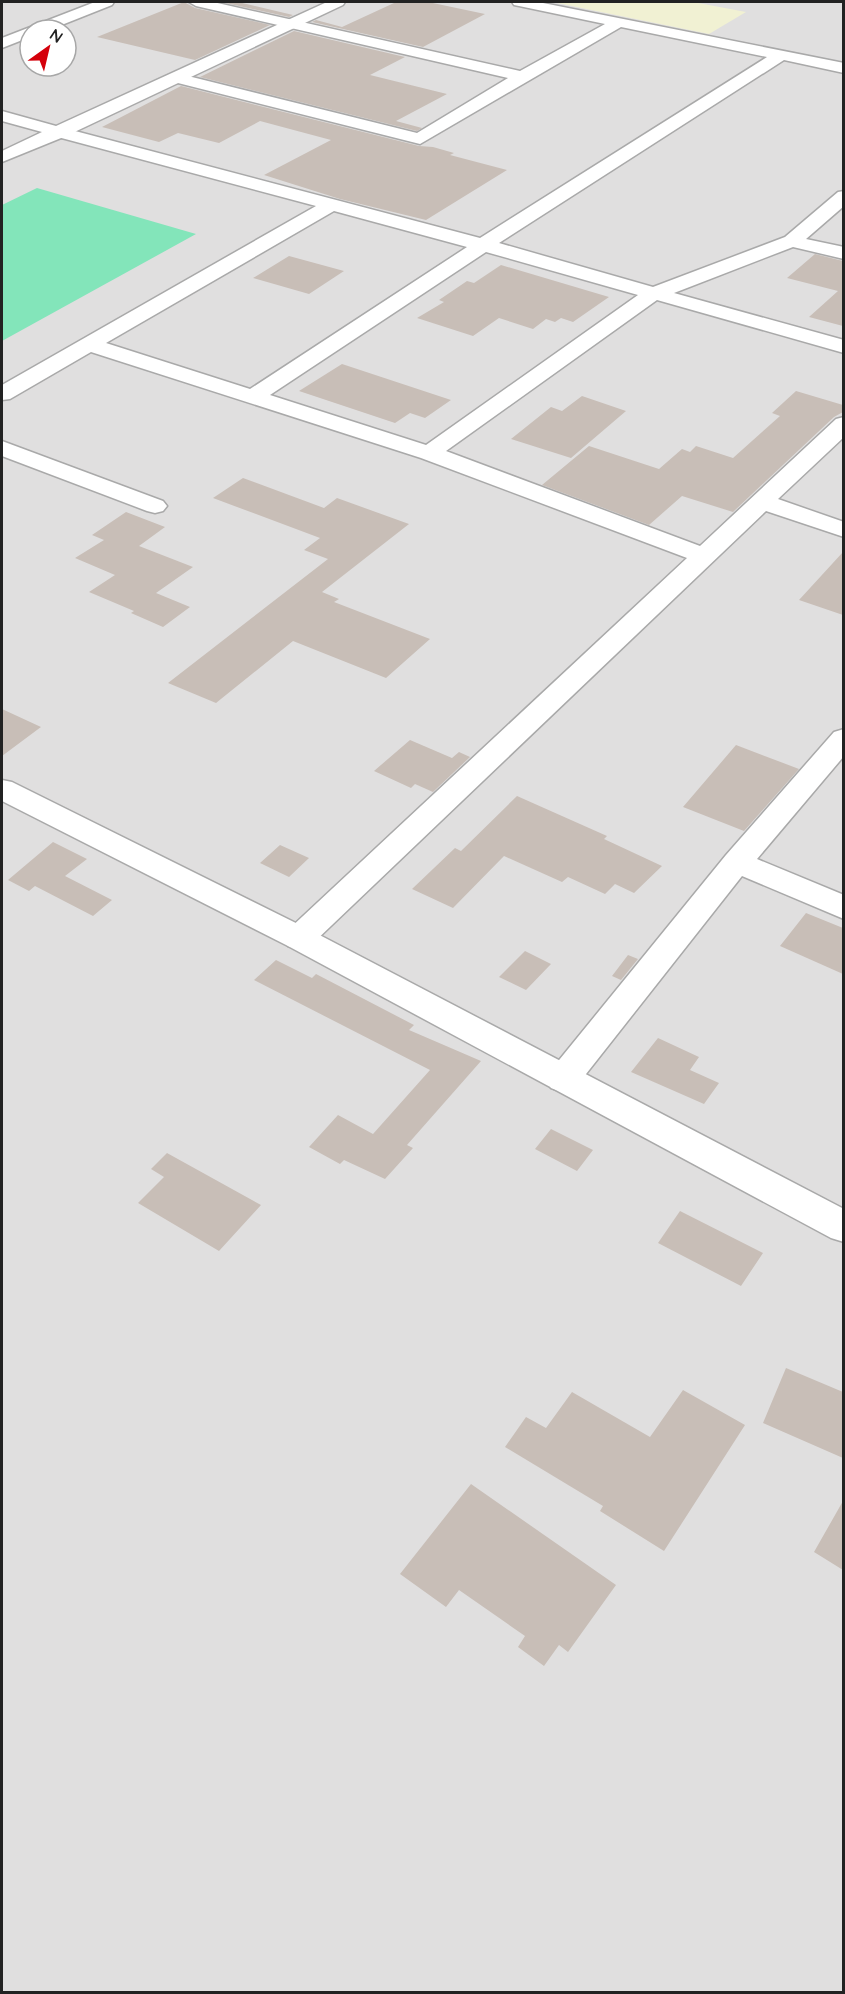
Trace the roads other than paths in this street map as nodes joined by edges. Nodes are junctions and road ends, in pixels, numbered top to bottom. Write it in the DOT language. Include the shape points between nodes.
graph roads {
  1 [pos="107,2"];
  2 [pos="196,2"];
  3 [pos="338,2"];
  4 [pos="519,2"];
  5 [pos="66,18"];
  6 [pos="619,22"];
  7 [pos="291,23"];
  8 [pos="18,37"];
  9 [pos="2,43"];
  10 [pos="780,56"];
  11 [pos="843,68"];
  12 [pos="522,76"];
  13 [pos="176,78"];
  14 [pos="2,116"];
  15 [pos="60,132"];
  16 [pos="2,158"];
  17 [pos="843,195"];
  18 [pos="331,206"];
  19 [pos="792,241"];
  20 [pos="483,245"];
  21 [pos="843,253"];
  22 [pos="653,294"];
  23 [pos="88,344"];
  24 [pos="843,347"];
  25 [pos="6,387"];
  26 [pos="252,397"];
  27 [pos="843,424"];
  28 [pos="2,448"];
  29 [pos="429,453"];
  30 [pos="762,502"];
  31 [pos="155,506"];
  32 [pos="843,530"];
  33 [pos="705,556"];
  34 [pos="843,738"];
  35 [pos="2,789"];
  36 [pos="737,862"];
  37 [pos="843,908"];
  38 [pos="299,938"];
  39 [pos="563,1079"];
  40 [pos="843,1227"];
  1 -- 5 [label="street"];
  2 -- 7 [label="street"];
  3 -- 7 [label="street"];
  4 -- 6 [label="street"];
  6 -- 10 [label="street"];
  6 -- 12 [label="street"];
  7 -- 12 [label="street"];
  7 -- 13 [label="street"];
  8 -- 9 [label="street"];
  10 -- 11 [label="street"];
  10 -- 20 [label="street"];
  12 -- 13 [label="street" via="420,139"];
  13 -- 15 [label="street"];
  14 -- 15 [label="street"];
  15 -- 16 [label="street"];
  15 -- 18 [label="street"];
  17 -- 19 [label="street"];
  18 -- 20 [label="street"];
  18 -- 23 [label="street"];
  19 -- 21 [label="street"];
  19 -- 22 [label="street"];
  20 -- 22 [label="street"];
  20 -- 26 [label="street"];
  22 -- 24 [label="street"];
  22 -- 29 [label="street"];
  23 -- 25 [label="street"];
  23 -- 26 [label="street"];
  26 -- 29 [label="street"];
  27 -- 30 [label="street"];
  28 -- 31 [label="street"];
  29 -- 33 [label="street"];
  30 -- 32 [label="street"];
  30 -- 33 [label="street"];
  33 -- 38 [label="street"];
  34 -- 36 [label="street"];
  35 -- 38 [label="street"];
  36 -- 37 [label="street"];
  36 -- 39 [label="street"];
  38 -- 39 [label="street"];
  39 -- 40 [label="street"];
}
